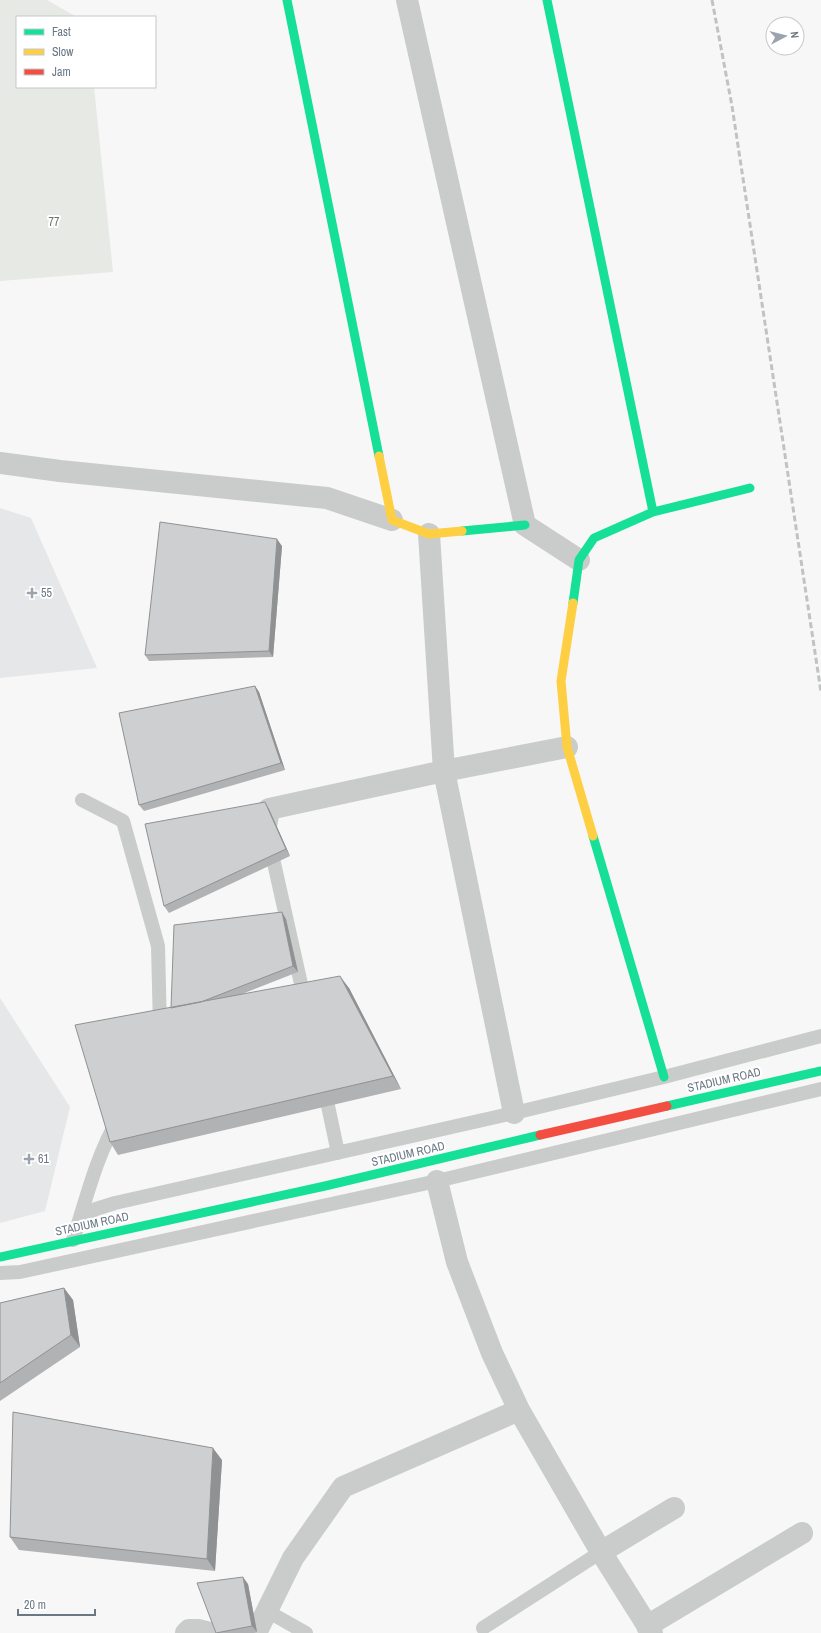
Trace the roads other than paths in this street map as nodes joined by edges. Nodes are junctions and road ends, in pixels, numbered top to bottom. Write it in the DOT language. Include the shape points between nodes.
graph roads {
  1 [pos="287,0"];
  2 [pos="407,0"];
  3 [pos="547,0"];
  4 [pos="0,463"];
  5 [pos="750,488"];
  6 [pos="653,512"];
  7 [pos="392,520"];
  8 [pos="525,525"];
  9 [pos="429,534"];
  10 [pos="579,560"];
  11 [pos="567,748"];
  12 [pos="444,771"];
  13 [pos="82,800"];
  14 [pos="266,827"];
  15 [pos="308,1018"];
  16 [pos="821,1036"];
  17 [pos="160,1044"];
  18 [pos="821,1071"];
  19 [pos="664,1077"];
  20 [pos="322,1078"];
  21 [pos="821,1089"];
  22 [pos="125,1108"];
  23 [pos="514,1113"];
  24 [pos="338,1153"];
  25 [pos="437,1181"];
  26 [pos="80,1219"];
  27 [pos="73,1240"];
  28 [pos="0,1257"];
  29 [pos="0,1274"];
  30 [pos="519,1410"];
  31 [pos="674,1508"];
  32 [pos="802,1533"];
  33 [pos="601,1552"];
  34 [pos="267,1611"];
  35 [pos="483,1628"];
  36 [pos="650,1629"];
  37 [pos="186,1633"];
  38 [pos="210,1633"];
  39 [pos="256,1633"];
  40 [pos="306,1633"];
  1 -- 7 [label="street"];
  2 -- 8 [label="street"];
  3 -- 6 [label="street"];
  4 -- 7 [label="street" via="327,498"];
  5 -- 6 [label="street"];
  6 -- 10 [label="street" via="594,538"];
  7 -- 9 [label="street"];
  8 -- 9 [label="street"];
  8 -- 10 [label="street"];
  9 -- 12 [label="street"];
  10 -- 11 [label="street" via="561,681"];
  11 -- 12 [label="street"];
  11 -- 19 [label="street"];
  12 -- 14 [label="street" via="269,809"];
  12 -- 23 [label="street"];
  13 -- 17 [label="lane" via="123,821 158,946"];
  14 -- 15 [label="lane"];
  16 -- 19 [label="lane"];
  18 -- 27 [label="street, STADIUM ROAD" via="325,1186"];
  19 -- 23 [label="lane"];
  20 -- 24 [label="lane"];
  21 -- 25 [label="lane"];
  22 -- 26 [label="lane" via="109,1135"];
  23 -- 24 [label="lane"];
  24 -- 26 [label="lane" via="115,1203 96,1209"];
  25 -- 29 [label="lane" via="20,1272"];
  25 -- 30 [label="street" via="458,1262 492,1353"];
  26 -- 27 [label="lane"];
  27 -- 28 [label="street, STADIUM ROAD"];
  30 -- 33 [label="street"];
  30 -- 34 [label="street" via="343,1487 293,1558"];
  31 -- 33 [label="street"];
  32 -- 36 [label="street"];
  33 -- 35 [label="lane"];
  33 -- 36 [label="street"];
  34 -- 39 [label="street"];
  34 -- 40 [label="lane"];
  37 -- 38 [label="street" via="188,1630"];
}
